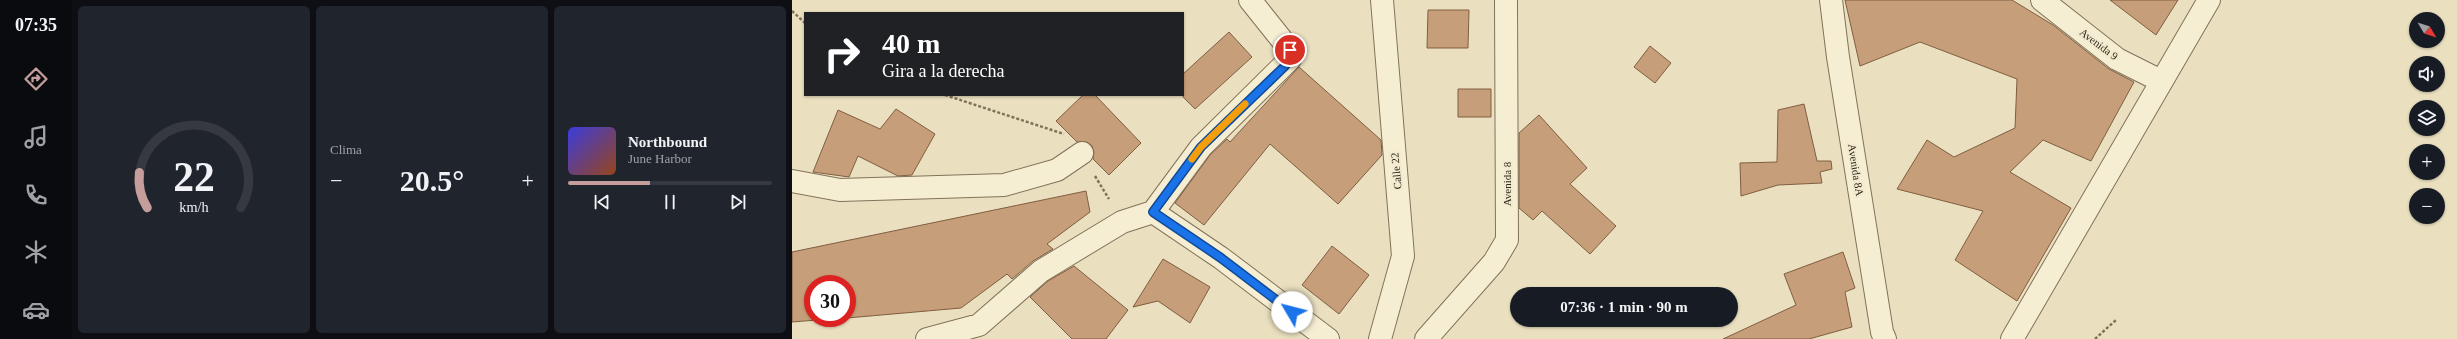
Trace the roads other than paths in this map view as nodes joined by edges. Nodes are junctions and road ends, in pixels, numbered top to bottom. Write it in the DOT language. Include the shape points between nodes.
graph roads {
  1 [pos="1250,0"];
  2 [pos="1382,0"];
  3 [pos="1506,0"];
  4 [pos="1831,0"];
  5 [pos="2042,0"];
  6 [pos="2210,0"];
  7 [pos="2161,81"];
  8 [pos="1082,154"];
  9 [pos="792,181"];
  10 [pos="1153,212"];
  11 [pos="927,339"];
  12 [pos="1328,339"];
  13 [pos="1380,339"];
  14 [pos="1426,339"];
  15 [pos="1885,339"];
  16 [pos="2012,339"];
  1 -- 10 [label="street" via="1290,50 1290,59 1201,147"];
  2 -- 13 [label="street, Calle 22" via="1403,256"];
  3 -- 14 [label="street, Avenida 8" via="1507,240 1494,262"];
  4 -- 15 [label="street, Avenida 8A" via="1839,65"];
  5 -- 7 [label="street, Avenida 9" via="2117,59"];
  6 -- 7 [label="street"];
  7 -- 16 [label="street"];
  8 -- 9 [label="street" via="1058,170 1004,185 840,190"];
  10 -- 11 [label="street" via="1122,222 1041,271 979,325"];
  10 -- 12 [label="street" via="1221,258"];
}
